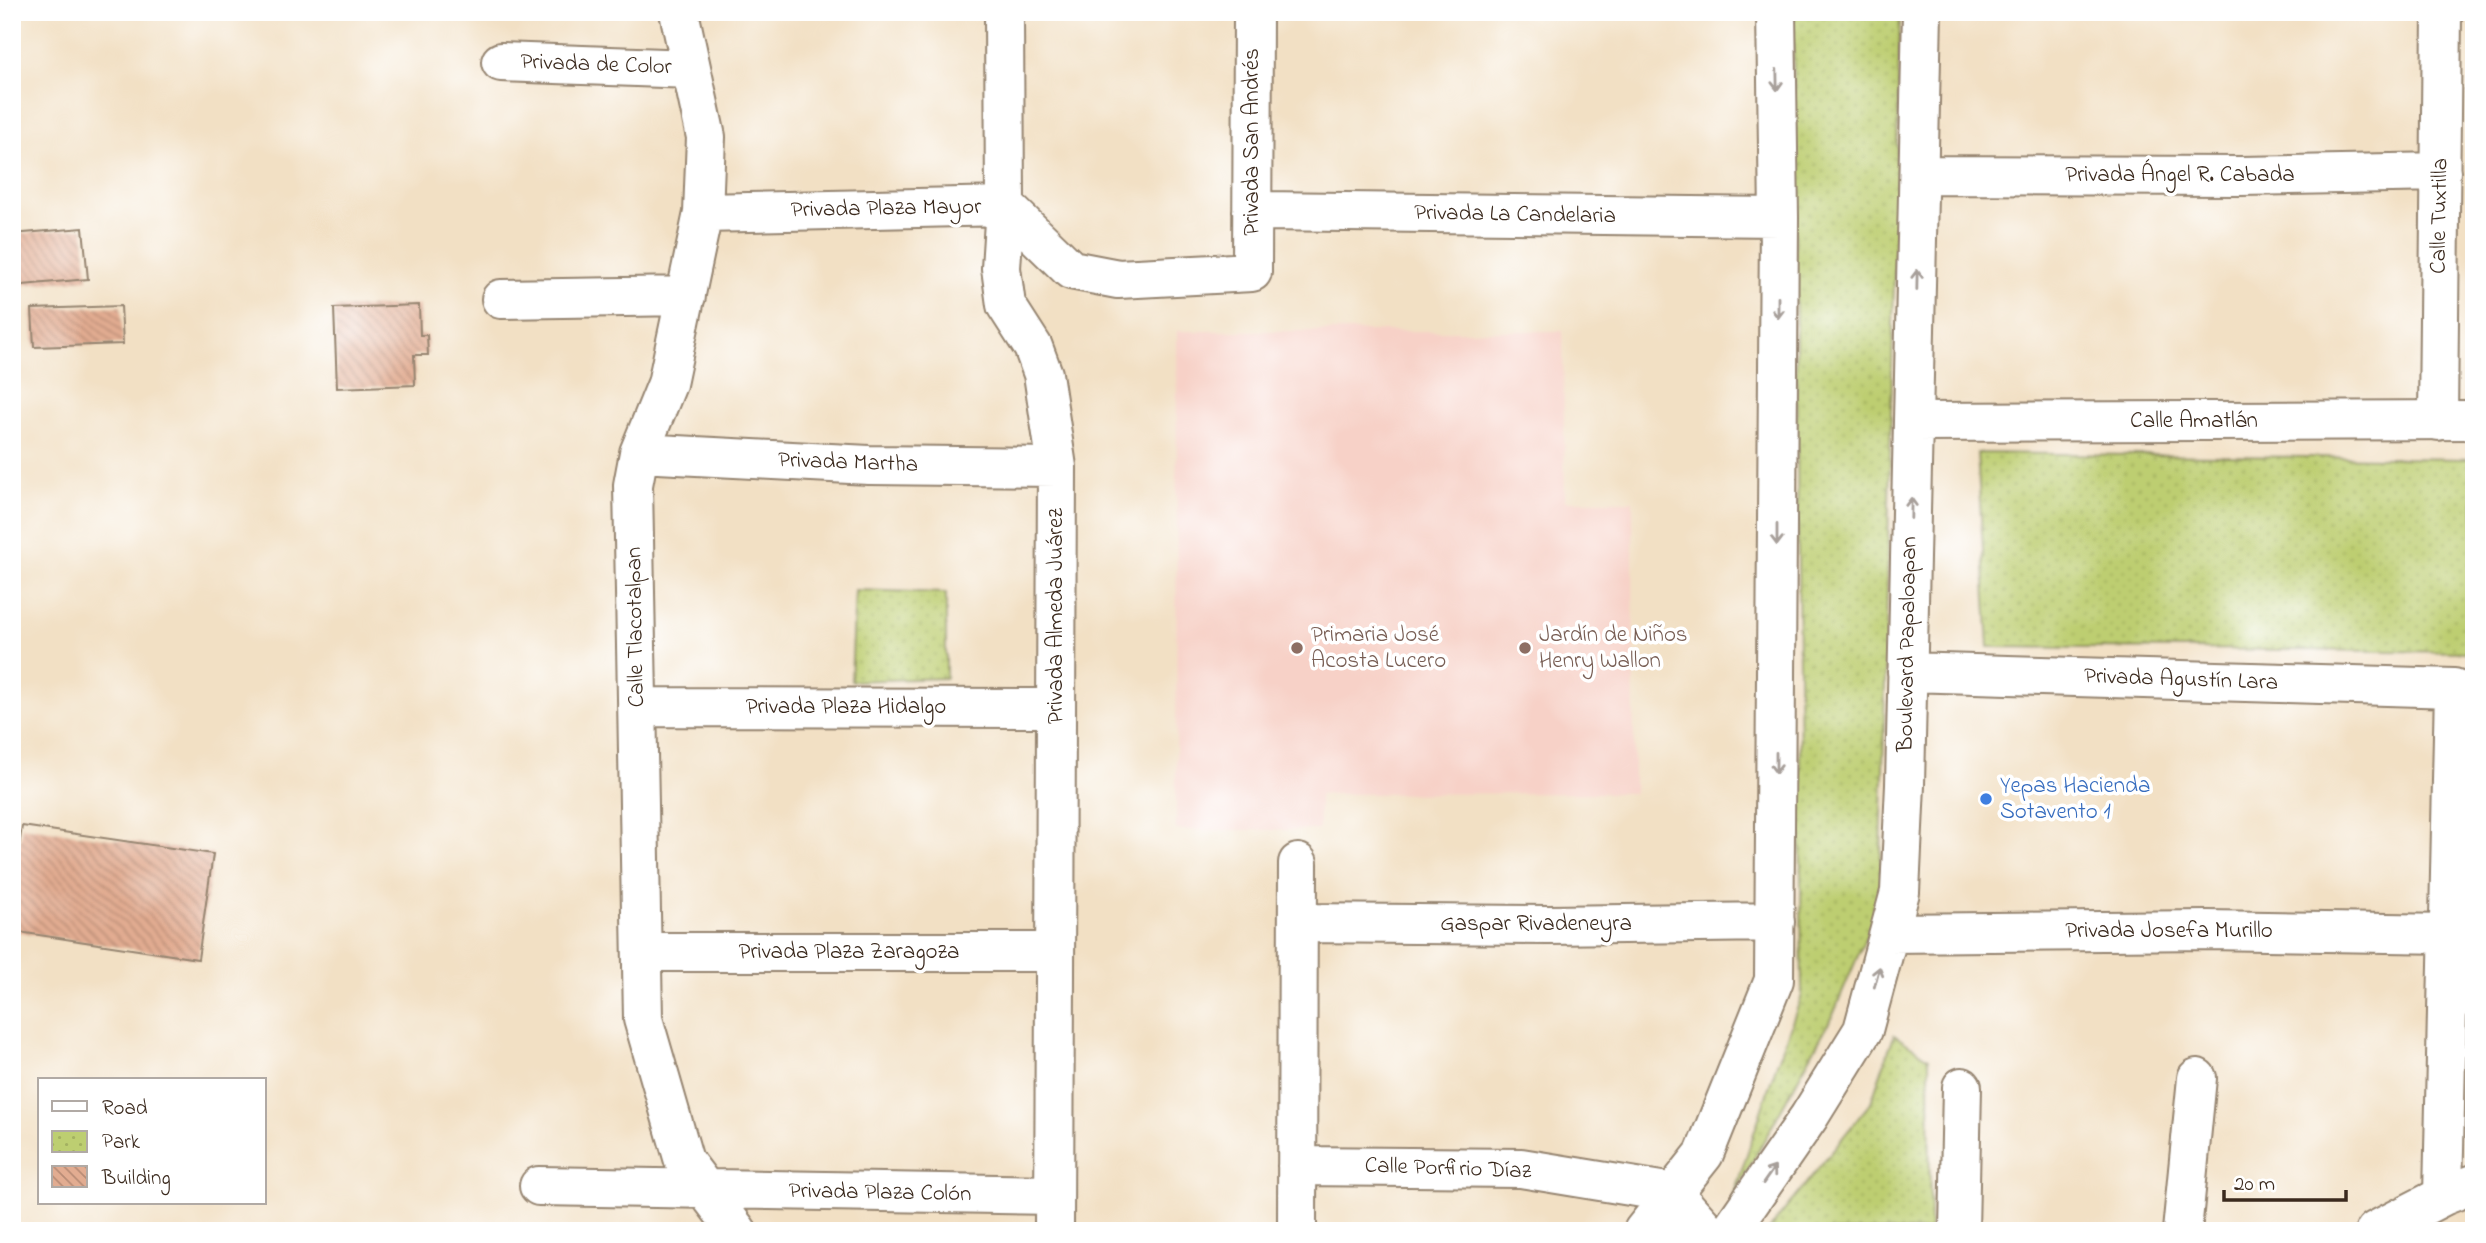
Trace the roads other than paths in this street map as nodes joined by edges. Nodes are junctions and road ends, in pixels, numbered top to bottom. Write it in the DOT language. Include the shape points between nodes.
graph roads {
  1 [pos="679,12"];
  2 [pos="1004,12"];
  3 [pos="1253,12"];
  4 [pos="1776,12"];
  5 [pos="1922,12"];
  6 [pos="2442,12"];
  7 [pos="501,62"];
  8 [pos="691,69"];
  9 [pos="2441,172"];
  10 [pos="1919,175"];
  11 [pos="1005,206"];
  12 [pos="1252,211"];
  13 [pos="703,213"];
  14 [pos="1779,217"];
  15 [pos="1252,272"];
  16 [pos="686,296"];
  17 [pos="501,299"];
  18 [pos="2456,420"];
  19 [pos="1913,422"];
  20 [pos="639,453"];
  21 [pos="1056,467"];
  22 [pos="1907,672"];
  23 [pos="637,707"];
  24 [pos="1056,708"];
  25 [pos="1298,863"];
  26 [pos="1775,922"];
  27 [pos="1298,923"];
  28 [pos="1889,933"];
  29 [pos="2449,934"];
  30 [pos="642,952"];
  31 [pos="1055,952"];
  32 [pos="2197,1078"];
  33 [pos="1962,1087"];
  34 [pos="1297,1166"];
  35 [pos="538,1186"];
  36 [pos="2458,1190"];
  37 [pos="706,1191"];
  38 [pos="1674,1193"];
  39 [pos="1054,1213"];
  40 [pos="737,1231"];
  41 [pos="1297,1231"];
  42 [pos="1643,1231"];
  43 [pos="1707,1231"];
  44 [pos="1730,1231"];
  45 [pos="1959,1231"];
  46 [pos="2182,1231"];
  47 [pos="2375,1231"];
  1 -- 8 [label="street, Calle Tlacotalpan"];
  2 -- 11 [label="street, Privada Almeda Juárez"];
  3 -- 12 [label="street, Privada San Andrés"];
  4 -- 14 [label="street, one-way"];
  5 -- 10 [label="street, Boulevard Papaloapan"];
  6 -- 9 [label="street, Calle Tuxtilla"];
  7 -- 8 [label="street, Privada de Color"];
  8 -- 13 [label="street, Calle Tlacotalpan" via="706,137"];
  9 -- 10 [label="street, Privada Ángel R. Cabada"];
  9 -- 18 [label="street, Calle Tuxtilla"];
  19 -- 10 [label="street, Boulevard Papaloapan, one-way"];
  11 -- 13 [label="street, Privada Plaza Mayor"];
  11 -- 15 [label="street, Privada Plaza Mayor" via="1071,270 1118,279"];
  11 -- 21 [label="street, Privada Almeda Juárez" via="1001,268 1006,305 1033,347 1043,374"];
  12 -- 14 [label="street, Privada La Candelaria"];
  12 -- 15 [label="street, Privada San Andrés"];
  13 -- 16 [label="street, Calle Tlacotalpan"];
  14 -- 26 [label="street, one-way"];
  16 -- 17 [label="street"];
  16 -- 20 [label="street, Calle Tlacotalpan" via="667,384"];
  18 -- 19 [label="street, Calle Amatlán"];
  22 -- 19 [label="street, Boulevard Papaloapan, one-way"];
  20 -- 21 [label="street, Privada Martha" via="869,465"];
  20 -- 23 [label="street, Calle Tlacotalpan" via="633,485"];
  21 -- 24 [label="street, Privada Almeda Juárez"];
  22 -- 28 [label="street, Boulevard Papaloapan" via="1900,892"];
  22 -- 29 [label="street, Privada Agustín Lara" via="2454,688"];
  23 -- 24 [label="street, Privada Plaza Hidalgo"];
  23 -- 30 [label="street, Calle Tlacotalpan"];
  24 -- 31 [label="street, Privada Almeda Juárez"];
  25 -- 27 [label="street"];
  26 -- 27 [label="street, Gaspar Rivadeneyra"];
  26 -- 38 [label="street" via="1774,980 1704,1154"];
  27 -- 34 [label="street"];
  28 -- 29 [label="street, Privada Josefa Murillo" via="2208,930"];
  44 -- 28 [label="street, Boulevard Papaloapan, one-way" via="1863,1030"];
  29 -- 36 [label="street"];
  30 -- 31 [label="street, Privada Plaza Zaragoza"];
  30 -- 37 [label="street, Calle Tlacotalpan" via="643,1019 684,1161"];
  31 -- 39 [label="street, Privada Almeda Juárez"];
  32 -- 46 [label="street"];
  33 -- 45 [label="street"];
  34 -- 38 [label="street, Calle Porfirio Díaz" via="1521,1168"];
  34 -- 41 [label="street"];
  35 -- 37 [label="street, Privada Plaza Colón"];
  36 -- 47 [label="street"];
  37 -- 39 [label="street, Privada Plaza Colón"];
  37 -- 40 [label="street, Calle Tlacotalpan"];
  38 -- 42 [label="street"];
  38 -- 43 [label="street"];
}
